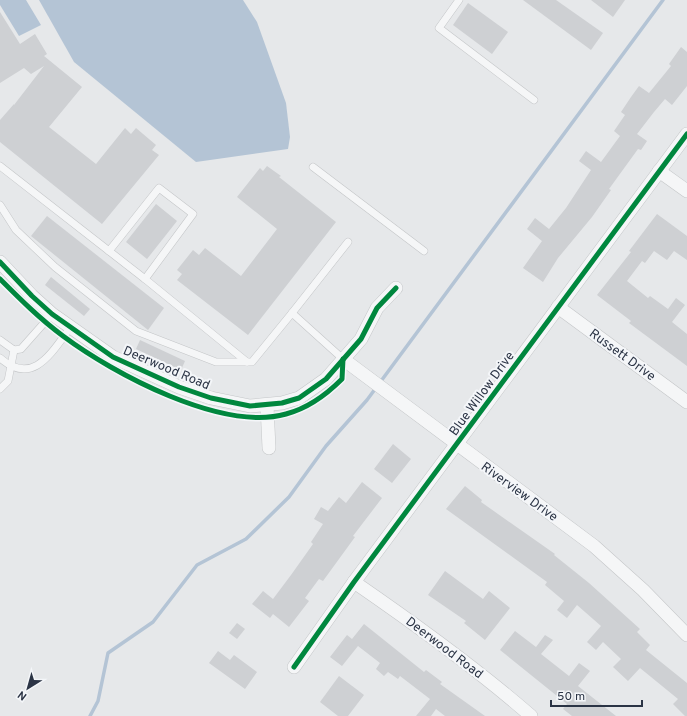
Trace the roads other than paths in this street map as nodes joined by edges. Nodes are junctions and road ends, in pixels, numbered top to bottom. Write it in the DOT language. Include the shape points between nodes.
graph roads {
  1 [pos="459,0"];
  2 [pos="534,100"];
  3 [pos="687,134"];
  4 [pos="0,166"];
  5 [pos="313,167"];
  6 [pos="659,171"];
  7 [pos="687,191"];
  8 [pos="0,205"];
  9 [pos="348,242"];
  10 [pos="109,251"];
  11 [pos="424,251"];
  12 [pos="0,262"];
  13 [pos="145,279"];
  14 [pos="396,288"];
  15 [pos="558,307"];
  16 [pos="292,313"];
  17 [pos="52,314"];
  18 [pos="70,328"];
  19 [pos="0,340"];
  20 [pos="14,350"];
  21 [pos="0,358"];
  22 [pos="343,359"];
  23 [pos="247,362"];
  24 [pos="12,367"];
  25 [pos="0,389"];
  26 [pos="687,402"];
  27 [pos="267,406"];
  28 [pos="457,445"];
  29 [pos="269,448"];
  30 [pos="354,582"];
  31 [pos="687,635"];
  32 [pos="294,667"];
  33 [pos="531,716"];
  1 -- 2 [label="lane" via="440,28"];
  3 -- 6 [label="street, Blue Willow Drive"];
  4 -- 10 [label="lane"];
  5 -- 11 [label="lane"];
  6 -- 7 [label="street"];
  6 -- 15 [label="street, Blue Willow Drive"];
  8 -- 23 [label="lane" via="16,230 55,267 136,331 216,362"];
  9 -- 16 [label="lane"];
  10 -- 13 [label="lane"];
  10 -- 13 [label="lane" via="160,188 193,214"];
  12 -- 17 [label="street, Deerwood Road"];
  13 -- 23 [label="lane"];
  14 -- 22 [label="street, Deerwood Road" via="377,308 361,339"];
  15 -- 26 [label="street, Russett Drive"];
  15 -- 28 [label="street, Blue Willow Drive"];
  16 -- 22 [label="lane"];
  16 -- 23 [label="lane" via="252,362"];
  17 -- 18 [label="street, Deerwood Road"];
  17 -- 20 [label="lane" via="21,349"];
  18 -- 24 [label="lane" via="50,356 40,365 21,369"];
  18 -- 27 [label="street, Deerwood Road" via="113,357 179,387 232,404"];
  19 -- 20 [label="lane"];
  20 -- 24 [label="lane"];
  21 -- 24 [label="lane"];
  22 -- 27 [label="street, Deerwood Road" via="313,390 299,398"];
  22 -- 28 [label="street, Riverview Drive"];
  24 -- 25 [label="lane" via="8,381"];
  27 -- 29 [label="street"];
  28 -- 30 [label="street, Blue Willow Drive"];
  28 -- 31 [label="street, Riverview Drive" via="594,546"];
  30 -- 32 [label="street, Blue Willow Drive"];
  30 -- 33 [label="street, Deerwood Road" via="423,630"];
}
